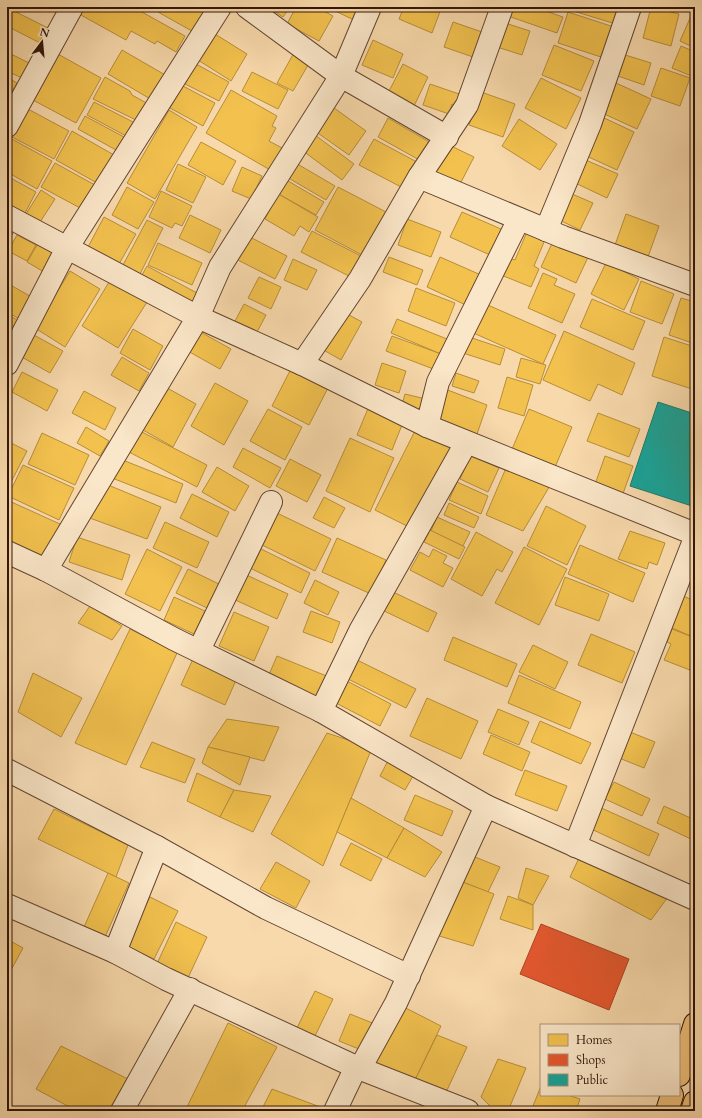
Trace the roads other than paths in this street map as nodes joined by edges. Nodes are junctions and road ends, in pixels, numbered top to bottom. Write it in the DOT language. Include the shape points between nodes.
graph roads {
  1 [pos="72,7"];
  2 [pos="220,7"];
  3 [pos="247,7"];
  4 [pos="370,7"];
  5 [pos="502,7"];
  6 [pos="630,7"];
  7 [pos="341,76"];
  8 [pos="7,126"];
  9 [pos="447,137"];
  10 [pos="420,177"];
  11 [pos="7,216"];
  12 [pos="519,219"];
  13 [pos="546,230"];
  14 [pos="67,248"];
  15 [pos="695,285"];
  16 [pos="198,317"];
  17 [pos="7,364"];
  18 [pos="302,364"];
  19 [pos="427,426"];
  20 [pos="466,443"];
  21 [pos="271,502"];
  22 [pos="695,534"];
  23 [pos="695,538"];
  24 [pos="7,552"];
  25 [pos="46,570"];
  26 [pos="199,650"];
  27 [pos="321,711"];
  28 [pos="7,770"];
  29 [pos="486,806"];
  30 [pos="575,846"];
  31 [pos="157,847"];
  32 [pos="695,899"];
  33 [pos="7,905"];
  34 [pos="115,952"];
  35 [pos="409,976"];
  36 [pos="190,989"];
  37 [pos="695,1024"];
  38 [pos="356,1067"];
  39 [pos="680,1071"];
  40 [pos="672,1096"];
  41 [pos="695,1102"];
  42 [pos="122,1111"];
  43 [pos="335,1111"];
  44 [pos="468,1111"];
  45 [pos="667,1111"];
  46 [pos="692,1111"];
  1 -- 8 [label="street"];
  2 -- 14 [label="street"];
  3 -- 7 [label="street"];
  4 -- 7 [label="street"];
  5 -- 9 [label="street" via="467,105"];
  6 -- 13 [label="street" via="590,124"];
  7 -- 9 [label="street"];
  7 -- 16 [label="street" via="220,267"];
  9 -- 10 [label="street"];
  10 -- 12 [label="street"];
  10 -- 18 [label="street" via="360,279"];
  11 -- 14 [label="street"];
  12 -- 13 [label="street"];
  12 -- 19 [label="street" via="438,382"];
  13 -- 15 [label="street"];
  14 -- 16 [label="street"];
  14 -- 17 [label="street"];
  16 -- 18 [label="street"];
  16 -- 25 [label="street"];
  18 -- 19 [label="street"];
  19 -- 20 [label="street"];
  20 -- 22 [label="street"];
  20 -- 27 [label="street" via="360,631"];
  21 -- 26 [label="street"];
  23 -- 30 [label="street"];
  24 -- 25 [label="street"];
  25 -- 26 [label="street" via="174,640"];
  26 -- 27 [label="street"];
  27 -- 29 [label="street"];
  28 -- 31 [label="street"];
  29 -- 30 [label="street"];
  29 -- 35 [label="street"];
  30 -- 32 [label="street"];
  31 -- 34 [label="street"];
  31 -- 35 [label="street" via="266,908"];
  33 -- 34 [label="street"];
  34 -- 36 [label="street"];
  35 -- 38 [label="street" via="363,1063"];
  36 -- 38 [label="street"];
  36 -- 42 [label="street"];
  37 -- 39 [label="main road"];
  38 -- 43 [label="street"];
  38 -- 44 [label="street"];
  40 -- 45 [label="main road"];
  41 -- 46 [label="main road"];
}
